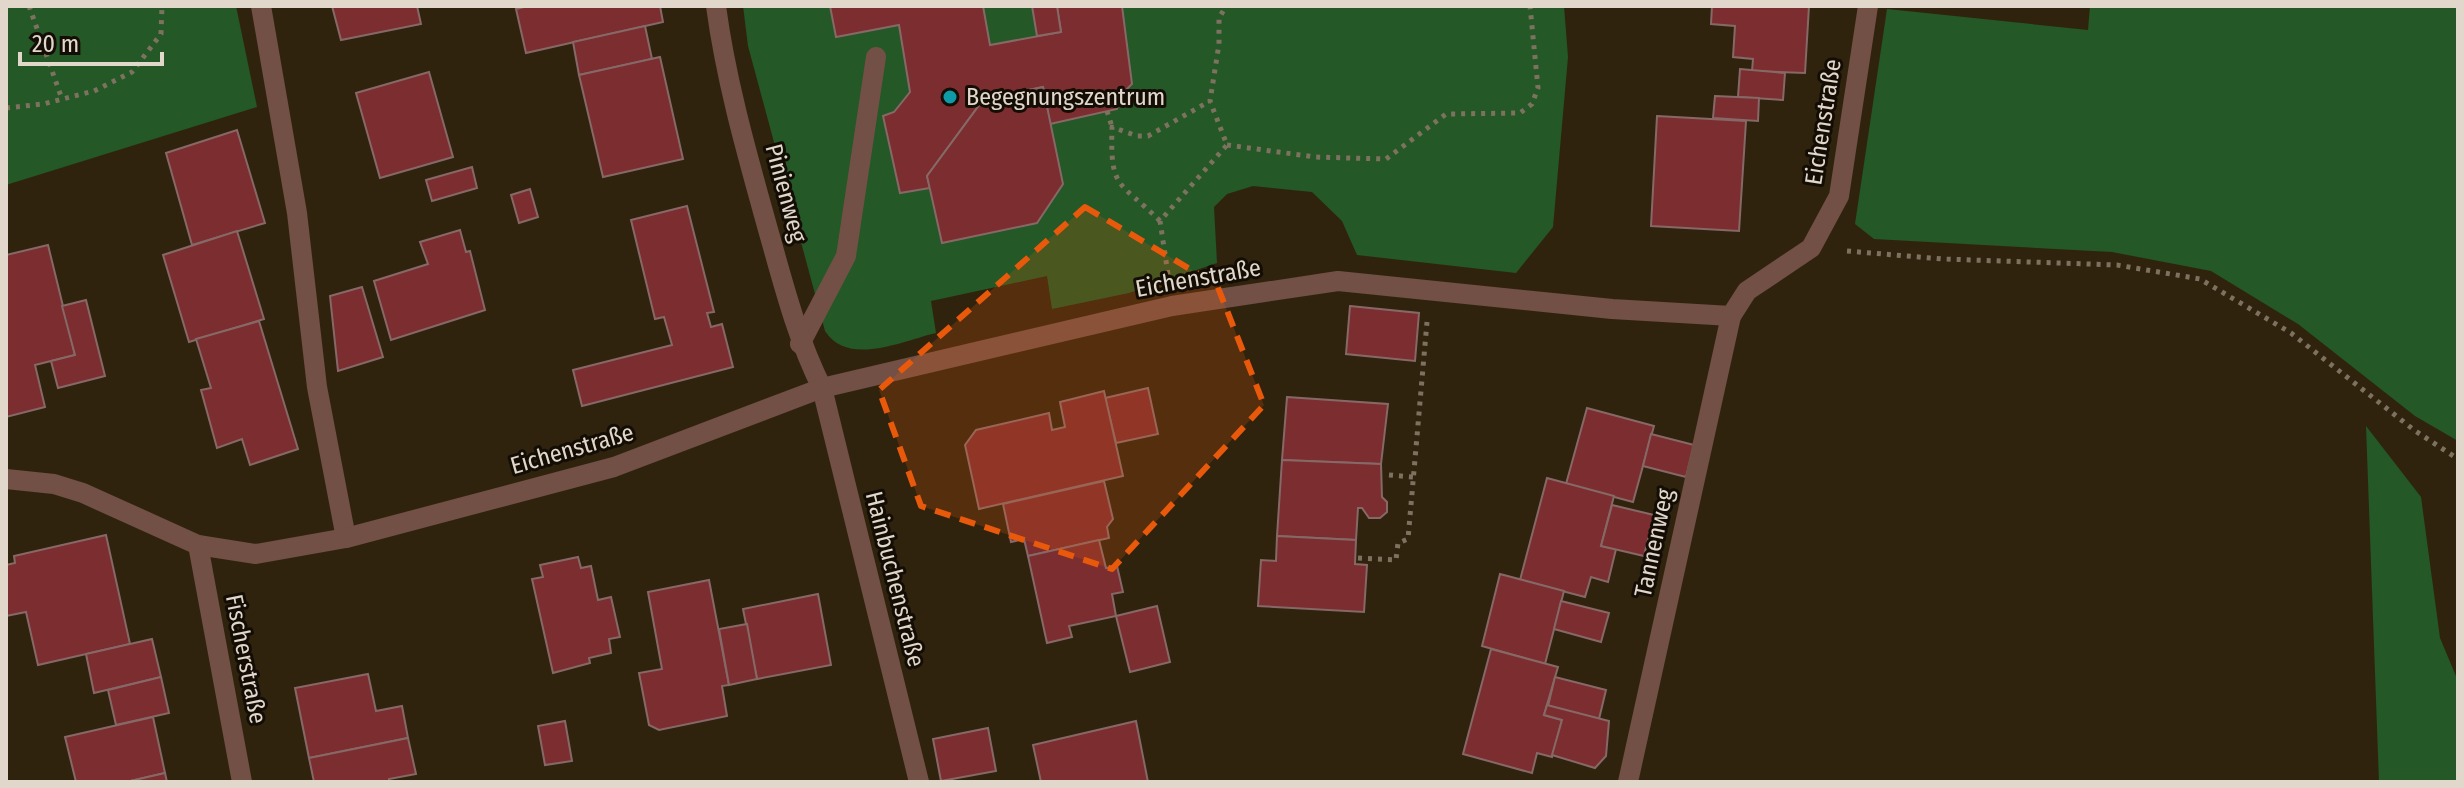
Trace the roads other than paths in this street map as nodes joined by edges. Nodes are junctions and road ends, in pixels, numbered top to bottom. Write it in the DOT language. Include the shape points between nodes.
graph roads {
  1 [pos="261,6"];
  2 [pos="716,6"];
  3 [pos="1868,6"];
  4 [pos="876,57"];
  5 [pos="1731,316"];
  6 [pos="800,344"];
  7 [pos="822,388"];
  8 [pos="6,479"];
  9 [pos="346,538"];
  10 [pos="198,545"];
  11 [pos="242,782"];
  12 [pos="919,782"];
  13 [pos="1628,782"];
  1 -- 9 [label="street" via="297,213 317,387"];
  2 -- 6 [label="street, Pinienweg" via="723,53"];
  3 -- 5 [label="street, Eichenstraße" via="1839,196 1811,248 1747,291"];
  4 -- 6 [label="street" via="846,256"];
  5 -- 7 [label="street, Eichenstraße" via="1338,281 1172,306"];
  5 -- 13 [label="street, Tannenweg"];
  6 -- 7 [label="street, Pinienweg"];
  7 -- 9 [label="street, Eichenstraße" via="614,467"];
  7 -- 12 [label="street, Hainbuchenstraße"];
  8 -- 10 [label="street, Eichenstraße" via="83,493"];
  9 -- 10 [label="street, Eichenstraße" via="256,554"];
  10 -- 11 [label="street, Fischerstraße"];
}
